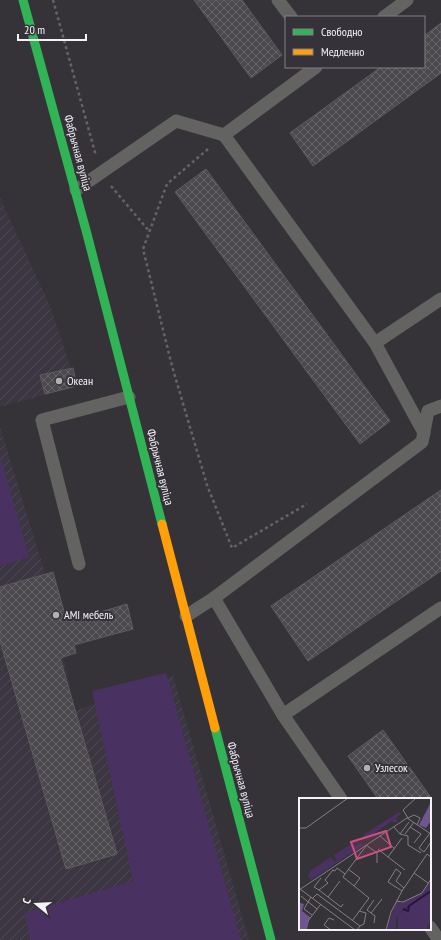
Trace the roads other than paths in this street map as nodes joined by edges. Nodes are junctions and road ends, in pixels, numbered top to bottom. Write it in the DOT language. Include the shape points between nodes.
graph roads {
  1 [pos="23,0"];
  2 [pos="278,0"];
  3 [pos="407,0"];
  4 [pos="289,16"];
  5 [pos="385,16"];
  6 [pos="315,68"];
  7 [pos="224,135"];
  8 [pos="76,190"];
  9 [pos="441,299"];
  10 [pos="375,343"];
  11 [pos="129,397"];
  12 [pos="441,406"];
  13 [pos="424,433"];
  14 [pos="79,564"];
  15 [pos="214,598"];
  16 [pos="441,608"];
  17 [pos="186,616"];
  18 [pos="282,715"];
  19 [pos="340,798"];
  20 [pos="431,928"];
  21 [pos="271,940"];
  22 [pos="439,940"];
  1 -- 8 [label="main road, Фабрычная вуліца"];
  2 -- 4 [label="lane"];
  3 -- 5 [label="lane"];
  6 -- 7 [label="lane"];
  7 -- 8 [label="lane" via="176,121"];
  7 -- 10 [label="lane"];
  8 -- 11 [label="main road, Фабрычная вуліца"];
  9 -- 10 [label="lane"];
  10 -- 13 [label="lane"];
  11 -- 14 [label="lane" via="42,420"];
  11 -- 17 [label="main road, Фабрычная вуліца"];
  12 -- 13 [label="lane" via="428,410"];
  13 -- 15 [label="lane" via="422,442"];
  15 -- 17 [label="lane"];
  15 -- 18 [label="lane"];
  16 -- 18 [label="lane"];
  17 -- 21 [label="main road, Фабрычная вуліца"];
  18 -- 19 [label="lane"];
  20 -- 22 [label="lane"];
}
